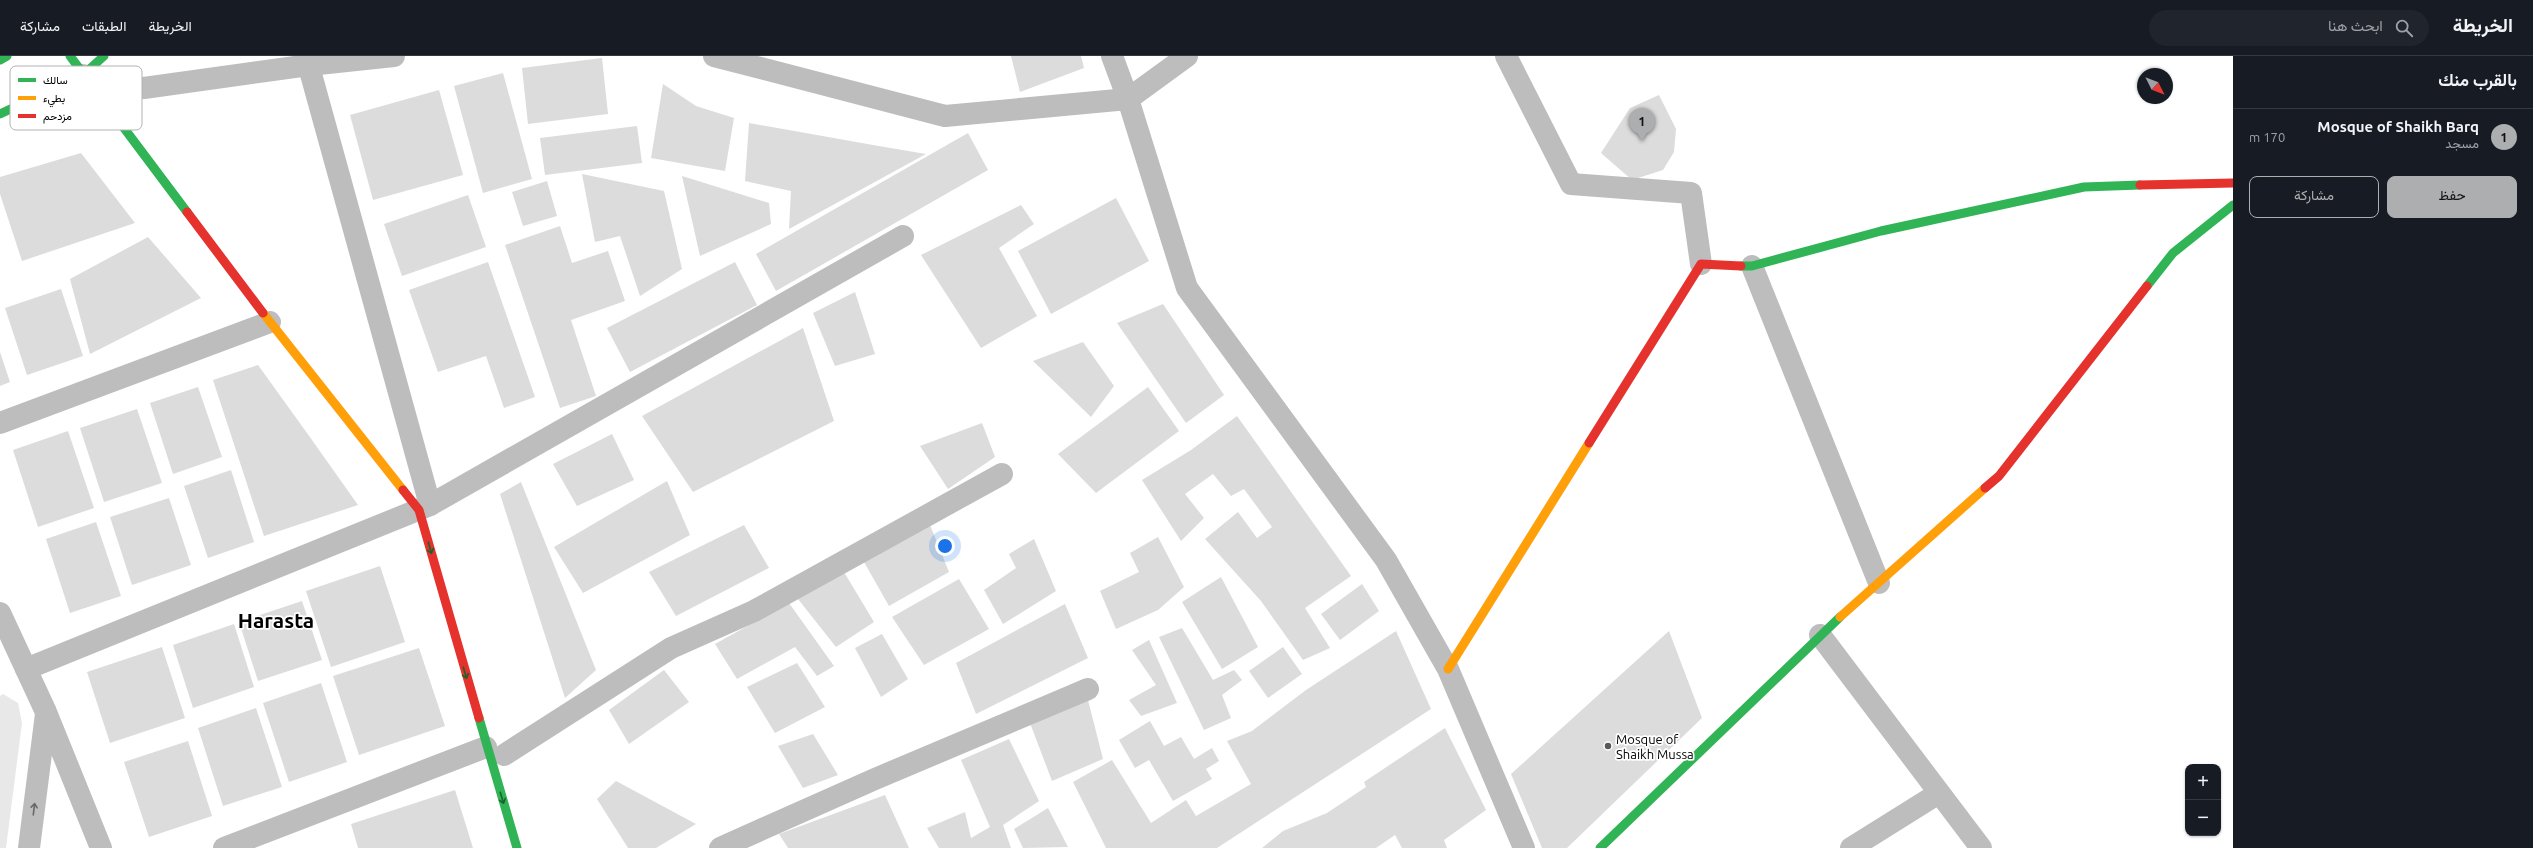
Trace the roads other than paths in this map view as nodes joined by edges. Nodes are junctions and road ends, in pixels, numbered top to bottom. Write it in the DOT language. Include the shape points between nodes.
graph roads {
  1 [pos="6,56"];
  2 [pos="70,56"];
  3 [pos="104,56"];
  4 [pos="394,56"];
  5 [pos="714,56"];
  6 [pos="1112,56"];
  7 [pos="1187,56"];
  8 [pos="1506,56"];
  9 [pos="0,60"];
  10 [pos="308,60"];
  11 [pos="77,66"];
  12 [pos="93,66"];
  13 [pos="142,88"];
  14 [pos="1128,99"];
  15 [pos="10,109"];
  16 [pos="0,114"];
  17 [pos="125,130"];
  18 [pos="2233,182"];
  19 [pos="2233,205"];
  20 [pos="903,236"];
  21 [pos="1701,264"];
  22 [pos="1752,266"];
  23 [pos="270,322"];
  24 [pos="0,423"];
  25 [pos="1002,474"];
  26 [pos="427,510"];
  27 [pos="1879,582"];
  28 [pos="0,613"];
  29 [pos="1820,635"];
  30 [pos="26,669"];
  31 [pos="1448,669"];
  32 [pos="1088,689"];
  33 [pos="46,712"];
  34 [pos="500,753"];
  35 [pos="1939,793"];
  36 [pos="29,848"];
  37 [pos="101,848"];
  38 [pos="224,848"];
  39 [pos="517,848"];
  40 [pos="720,848"];
  41 [pos="1524,848"];
  42 [pos="1600,848"];
  43 [pos="1851,848"];
  44 [pos="1980,848"];
  1 -- 9 [label="street"];
  2 -- 11 [label="street"];
  3 -- 12 [label="street"];
  4 -- 10 [label="street"];
  5 -- 14 [label="street" via="945,116"];
  6 -- 14 [label="street"];
  7 -- 14 [label="street"];
  8 -- 21 [label="street" via="1571,184 1691,193"];
  10 -- 13 [label="street"];
  10 -- 26 [label="street"];
  14 -- 31 [label="street" via="1187,288 1386,560"];
  15 -- 16 [label="street"];
  17 -- 23 [label="street"];
  18 -- 22 [label="street" via="2084,187 1881,230"];
  19 -- 27 [label="street" via="2173,253 1999,476"];
  20 -- 26 [label="street"];
  21 -- 22 [label="street"];
  21 -- 31 [label="street"];
  22 -- 27 [label="street"];
  23 -- 24 [label="street"];
  23 -- 26 [label="street"];
  25 -- 34 [label="street" via="754,611 671,648"];
  26 -- 30 [label="street"];
  26 -- 34 [label="street, one-way"];
  27 -- 29 [label="street"];
  28 -- 30 [label="street"];
  29 -- 35 [label="street"];
  29 -- 42 [label="street"];
  30 -- 33 [label="street"];
  31 -- 41 [label="street"];
  32 -- 40 [label="street"];
  36 -- 33 [label="street, one-way"];
  33 -- 37 [label="street"];
  34 -- 38 [label="street"];
  34 -- 39 [label="street, one-way"];
  35 -- 43 [label="street"];
  35 -- 44 [label="street"];
}
